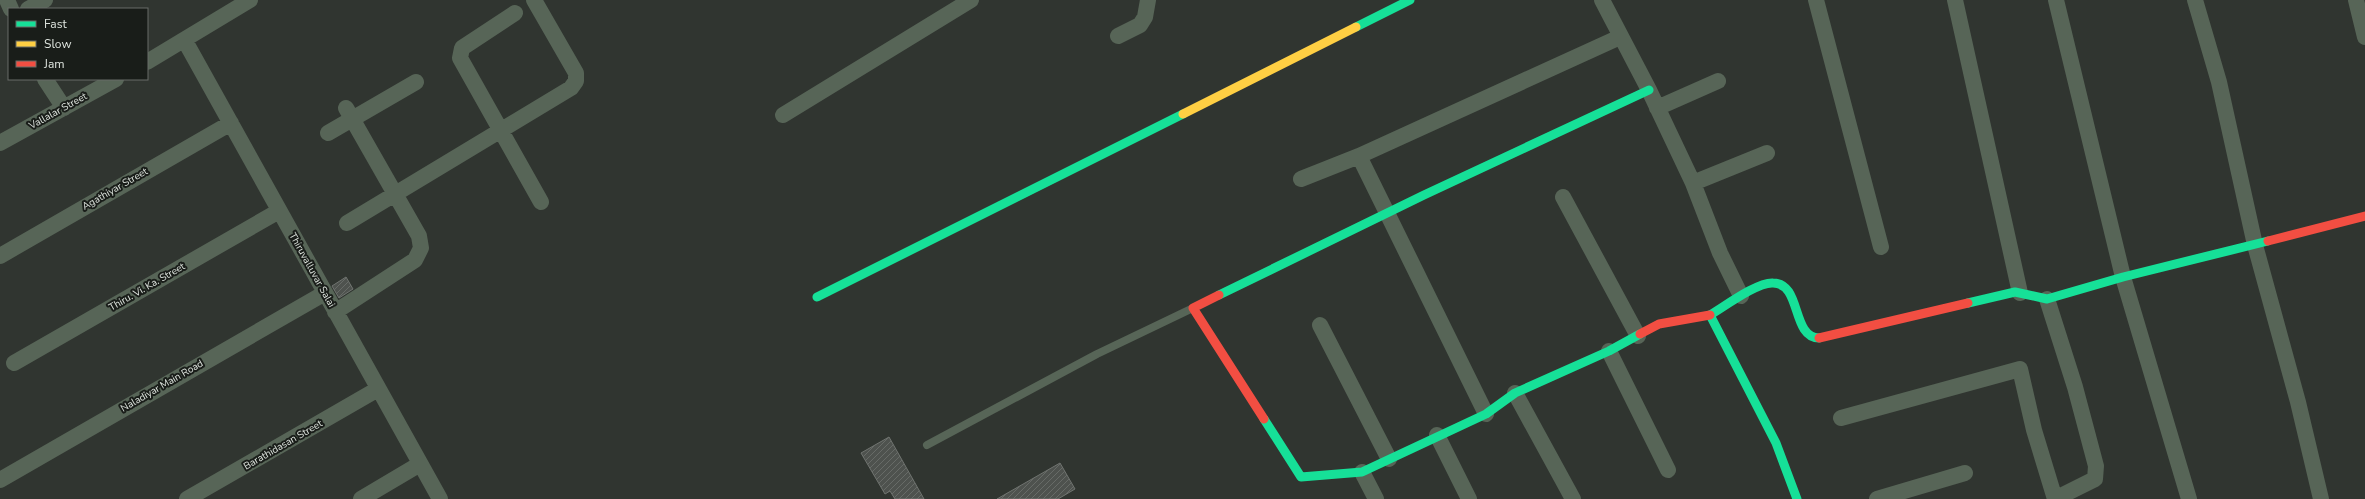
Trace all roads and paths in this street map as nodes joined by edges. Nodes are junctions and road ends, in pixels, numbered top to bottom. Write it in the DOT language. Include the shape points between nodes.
graph roads {
  1 [pos="45,0"];
  2 [pos="250,0"];
  3 [pos="534,0"];
  4 [pos="971,0"];
  5 [pos="1148,0"];
  6 [pos="1410,0"];
  7 [pos="1602,0"];
  8 [pos="1816,0"];
  9 [pos="1955,0"];
  10 [pos="2056,0"];
  11 [pos="2195,0"];
  12 [pos="2356,0"];
  13 [pos="30,8"];
  14 [pos="516,13"];
  15 [pos="2364,27"];
  16 [pos="1118,36"];
  17 [pos="1620,37"];
  18 [pos="185,41"];
  19 [pos="148,61"];
  20 [pos="46,80"];
  21 [pos="114,80"];
  22 [pos="1718,81"];
  23 [pos="416,82"];
  24 [pos="1649,90"];
  25 [pos="64,108"];
  26 [pos="1657,108"];
  27 [pos="349,114"];
  28 [pos="783,115"];
  29 [pos="231,123"];
  30 [pos="500,130"];
  31 [pos="328,133"];
  32 [pos="0,143"];
  33 [pos="1767,154"];
  34 [pos="1359,156"];
  35 [pos="1301,179"];
  36 [pos="1693,184"];
  37 [pos="395,194"];
  38 [pos="1563,196"];
  39 [pos="541,202"];
  40 [pos="279,211"];
  41 [pos="1388,213"];
  42 [pos="2365,216"];
  43 [pos="347,223"];
  44 [pos="2255,245"];
  45 [pos="1881,247"];
  46 [pos="0,256"];
  47 [pos="2123,277"];
  48 [pos="325,293"];
  49 [pos="2020,293"];
  50 [pos="1742,296"];
  51 [pos="818,297"];
  52 [pos="2047,299"];
  53 [pos="1194,308"];
  54 [pos="336,312"];
  55 [pos="1710,315"];
  56 [pos="1320,324"];
  57 [pos="1638,336"];
  58 [pos="1609,351"];
  59 [pos="14,363"];
  60 [pos="378,389"];
  61 [pos="1515,393"];
  62 [pos="1486,414"];
  63 [pos="1841,418"];
  64 [pos="1438,435"];
  65 [pos="927,445"];
  66 [pos="1389,459"];
  67 [pos="420,464"];
  68 [pos="1668,470"];
  69 [pos="1362,472"];
  70 [pos="1965,473"];
  71 [pos="0,480"];
  72 [pos="187,499"];
  73 [pos="361,499"];
  74 [pos="440,499"];
  75 [pos="1376,499"];
  76 [pos="1469,499"];
  77 [pos="1573,499"];
  78 [pos="1797,499"];
  79 [pos="1877,499"];
  80 [pos="2055,499"];
  81 [pos="2189,499"];
  82 [pos="2321,499"];
  1 -- 13 [label="street"];
  2 -- 18 [label="street"];
  3 -- 30 [label="street" via="576,73 576,81 571,88"];
  4 -- 28 [label="street"];
  5 -- 16 [label="street" via="1145,18 1140,25"];
  6 -- 51 [label="street"];
  7 -- 17 [label="street"];
  8 -- 45 [label="street"];
  9 -- 49 [label="street"];
  10 -- 47 [label="street"];
  11 -- 44 [label="street" via="2219,82"];
  12 -- 15 [label="street"];
  14 -- 30 [label="street" via="470,40 462,48 460,58"];
  17 -- 24 [label="street"];
  17 -- 34 [label="street"];
  18 -- 19 [label="street"];
  18 -- 29 [label="street, Thiruvalluvar Salai"];
  20 -- 25 [label="street"];
  21 -- 25 [label="street, Vallalar Street"];
  22 -- 26 [label="street"];
  23 -- 27 [label="street"];
  24 -- 26 [label="street"];
  24 -- 41 [label="street"];
  25 -- 32 [label="street, Vallalar Street"];
  26 -- 36 [label="street"];
  27 -- 31 [label="street"];
  27 -- 37 [label="street"];
  29 -- 40 [label="street, Thiruvalluvar Salai"];
  29 -- 46 [label="street, Agathiyar Street"];
  30 -- 37 [label="street"];
  30 -- 39 [label="street"];
  33 -- 36 [label="street"];
  34 -- 35 [label="street"];
  34 -- 41 [label="street"];
  36 -- 50 [label="street" via="1720,253"];
  37 -- 43 [label="street"];
  37 -- 54 [label="street" via="419,236 421,248 415,260"];
  38 -- 57 [label="street"];
  40 -- 48 [label="street, Thiruvalluvar Salai"];
  40 -- 59 [label="street, Thiru. Vi. Ka. Street"];
  41 -- 53 [label="street"];
  41 -- 62 [label="street"];
  42 -- 44 [label="street"];
  44 -- 47 [label="street"];
  44 -- 82 [label="street" via="2298,402"];
  47 -- 52 [label="street"];
  47 -- 81 [label="street"];
  48 -- 54 [label="street, Thiruvalluvar Salai"];
  48 -- 71 [label="street, Naladiyar Main Road"];
  49 -- 50 [label="street" via="2015,292 1881,325 1815,338 1807,333 1790,294 1776,282 1769,282"];
  49 -- 52 [label="street"];
  50 -- 55 [label="street"];
  52 -- 80 [label="street" via="2075,387 2096,466 2094,479"];
  53 -- 65 [label="lane" via="1097,354"];
  53 -- 69 [label="street" via="1301,477"];
  54 -- 60 [label="street, Thiruvalluvar Salai"];
  55 -- 57 [label="street" via="1659,324"];
  55 -- 78 [label="street" via="1776,443"];
  56 -- 66 [label="street"];
  57 -- 58 [label="street"];
  58 -- 61 [label="street"];
  58 -- 68 [label="street"];
  60 -- 67 [label="street, Thiruvalluvar Salai"];
  60 -- 72 [label="street, Barathidasan Street"];
  61 -- 62 [label="street"];
  61 -- 77 [label="street"];
  62 -- 64 [label="street"];
  63 -- 80 [label="street" via="2020,369 2034,430"];
  64 -- 66 [label="street"];
  64 -- 76 [label="street"];
  66 -- 69 [label="street"];
  67 -- 73 [label="street"];
  67 -- 74 [label="street, Thiruvalluvar Salai"];
  69 -- 75 [label="street"];
  70 -- 79 [label="street"];
}
